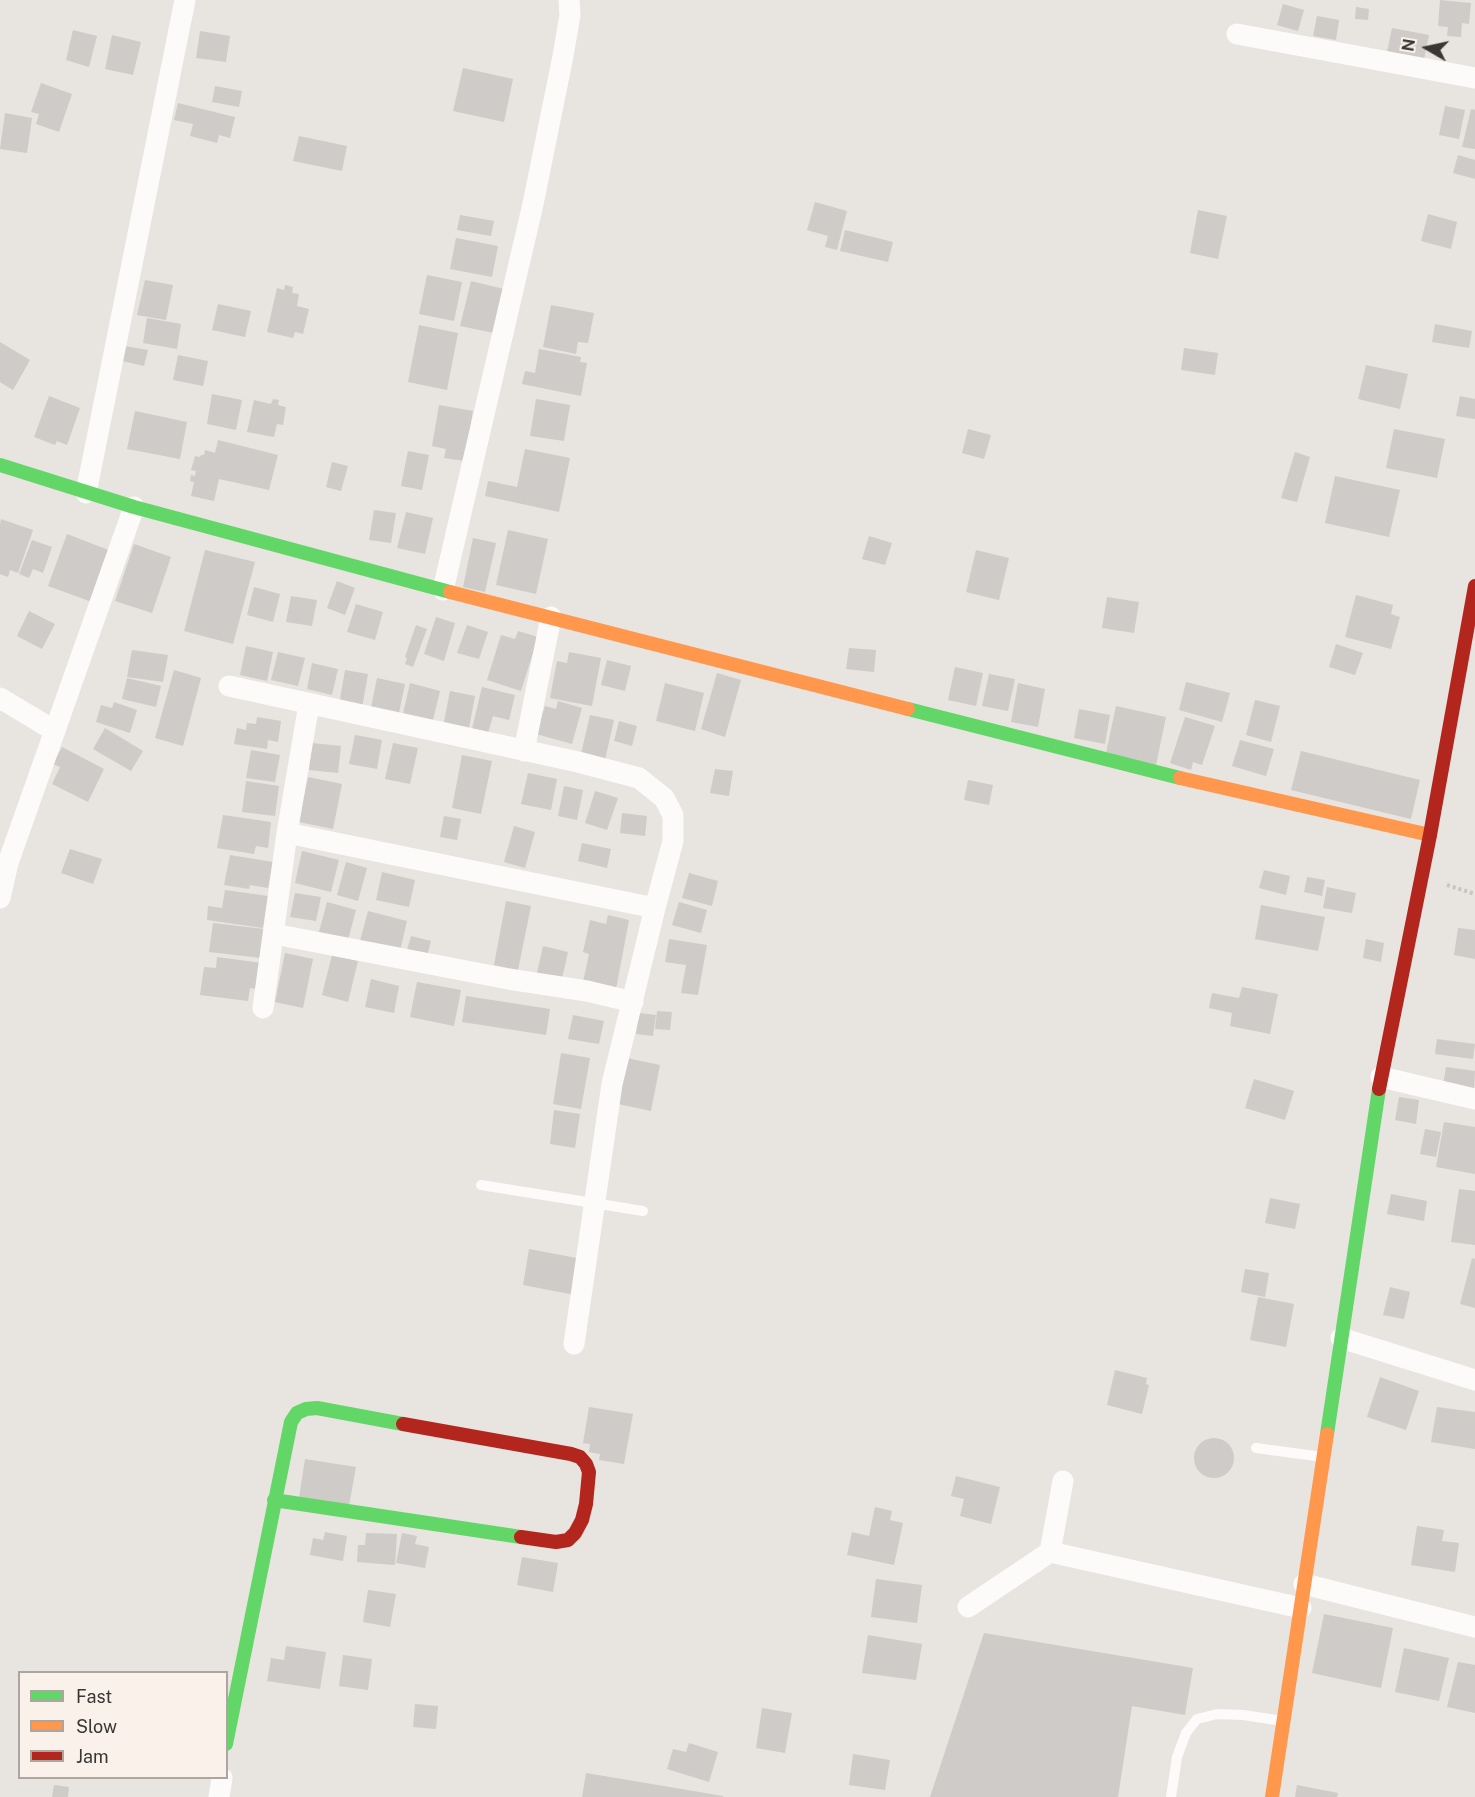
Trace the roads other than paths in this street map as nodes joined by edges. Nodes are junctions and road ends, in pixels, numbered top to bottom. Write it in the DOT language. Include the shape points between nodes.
graph roads {
  1 [pos="185,0"];
  2 [pos="569,0"];
  3 [pos="1236,34"];
  4 [pos="1475,78"];
  5 [pos="0,465"];
  6 [pos="86,493"];
  7 [pos="134,507"];
  8 [pos="1475,586"];
  9 [pos="443,590"];
  10 [pos="551,617"];
  11 [pos="230,686"];
  12 [pos="0,698"];
  13 [pos="309,704"];
  14 [pos="55,731"];
  15 [pos="524,751"];
  16 [pos="287,833"];
  17 [pos="1430,835"];
  18 [pos="0,898"];
  19 [pos="655,908"];
  20 [pos="274,934"];
  21 [pos="633,1002"];
  22 [pos="262,1008"];
  23 [pos="1381,1077"];
  24 [pos="1475,1099"];
  25 [pos="481,1185"];
  26 [pos="594,1203"];
  27 [pos="644,1211"];
  28 [pos="1341,1338"];
  29 [pos="574,1344"];
  30 [pos="1475,1380"];
  31 [pos="1256,1448"];
  32 [pos="1323,1457"];
  33 [pos="1063,1481"];
  34 [pos="274,1500"];
  35 [pos="1050,1552"];
  36 [pos="1304,1584"];
  37 [pos="968,1607"];
  38 [pos="1301,1608"];
  39 [pos="1475,1627"];
  40 [pos="1284,1721"];
  41 [pos="228,1733"];
  42 [pos="222,1779"];
  43 [pos="219,1797"];
  44 [pos="1171,1797"];
  45 [pos="1272,1797"];
  1 -- 6 [label="street"];
  2 -- 9 [label="street" via="563,56 533,204"];
  3 -- 4 [label="street"];
  5 -- 6 [label="street"];
  6 -- 7 [label="street"];
  7 -- 9 [label="street"];
  7 -- 14 [label="street"];
  8 -- 17 [label="street"];
  9 -- 10 [label="street"];
  10 -- 15 [label="street"];
  10 -- 17 [label="street" via="1174,777"];
  11 -- 13 [label="street"];
  12 -- 14 [label="street"];
  13 -- 15 [label="street"];
  13 -- 16 [label="street"];
  14 -- 18 [label="street" via="8,863"];
  15 -- 19 [label="street" via="639,778 664,798 673,815 673,841"];
  16 -- 19 [label="street"];
  16 -- 20 [label="street"];
  17 -- 23 [label="street"];
  19 -- 21 [label="street"];
  20 -- 21 [label="street"];
  20 -- 22 [label="street"];
  21 -- 26 [label="street" via="612,1084"];
  23 -- 24 [label="street"];
  23 -- 28 [label="street"];
  25 -- 26 [label="lane"];
  26 -- 27 [label="lane"];
  26 -- 29 [label="street"];
  28 -- 30 [label="street"];
  28 -- 32 [label="street"];
  31 -- 32 [label="lane"];
  32 -- 36 [label="street"];
  33 -- 35 [label="street"];
  34 -- 34 [label="street" via="291,1422 297,1413 317,1408 571,1454 580,1457 589,1472 582,1520 568,1540 556,1542"];
  34 -- 41 [label="street"];
  35 -- 37 [label="street"];
  35 -- 38 [label="street"];
  36 -- 38 [label="street"];
  36 -- 39 [label="street"];
  38 -- 40 [label="street"];
  40 -- 44 [label="lane" via="1216,1714 1197,1719 1186,1732"];
  40 -- 45 [label="street"];
  42 -- 43 [label="street"];
}
